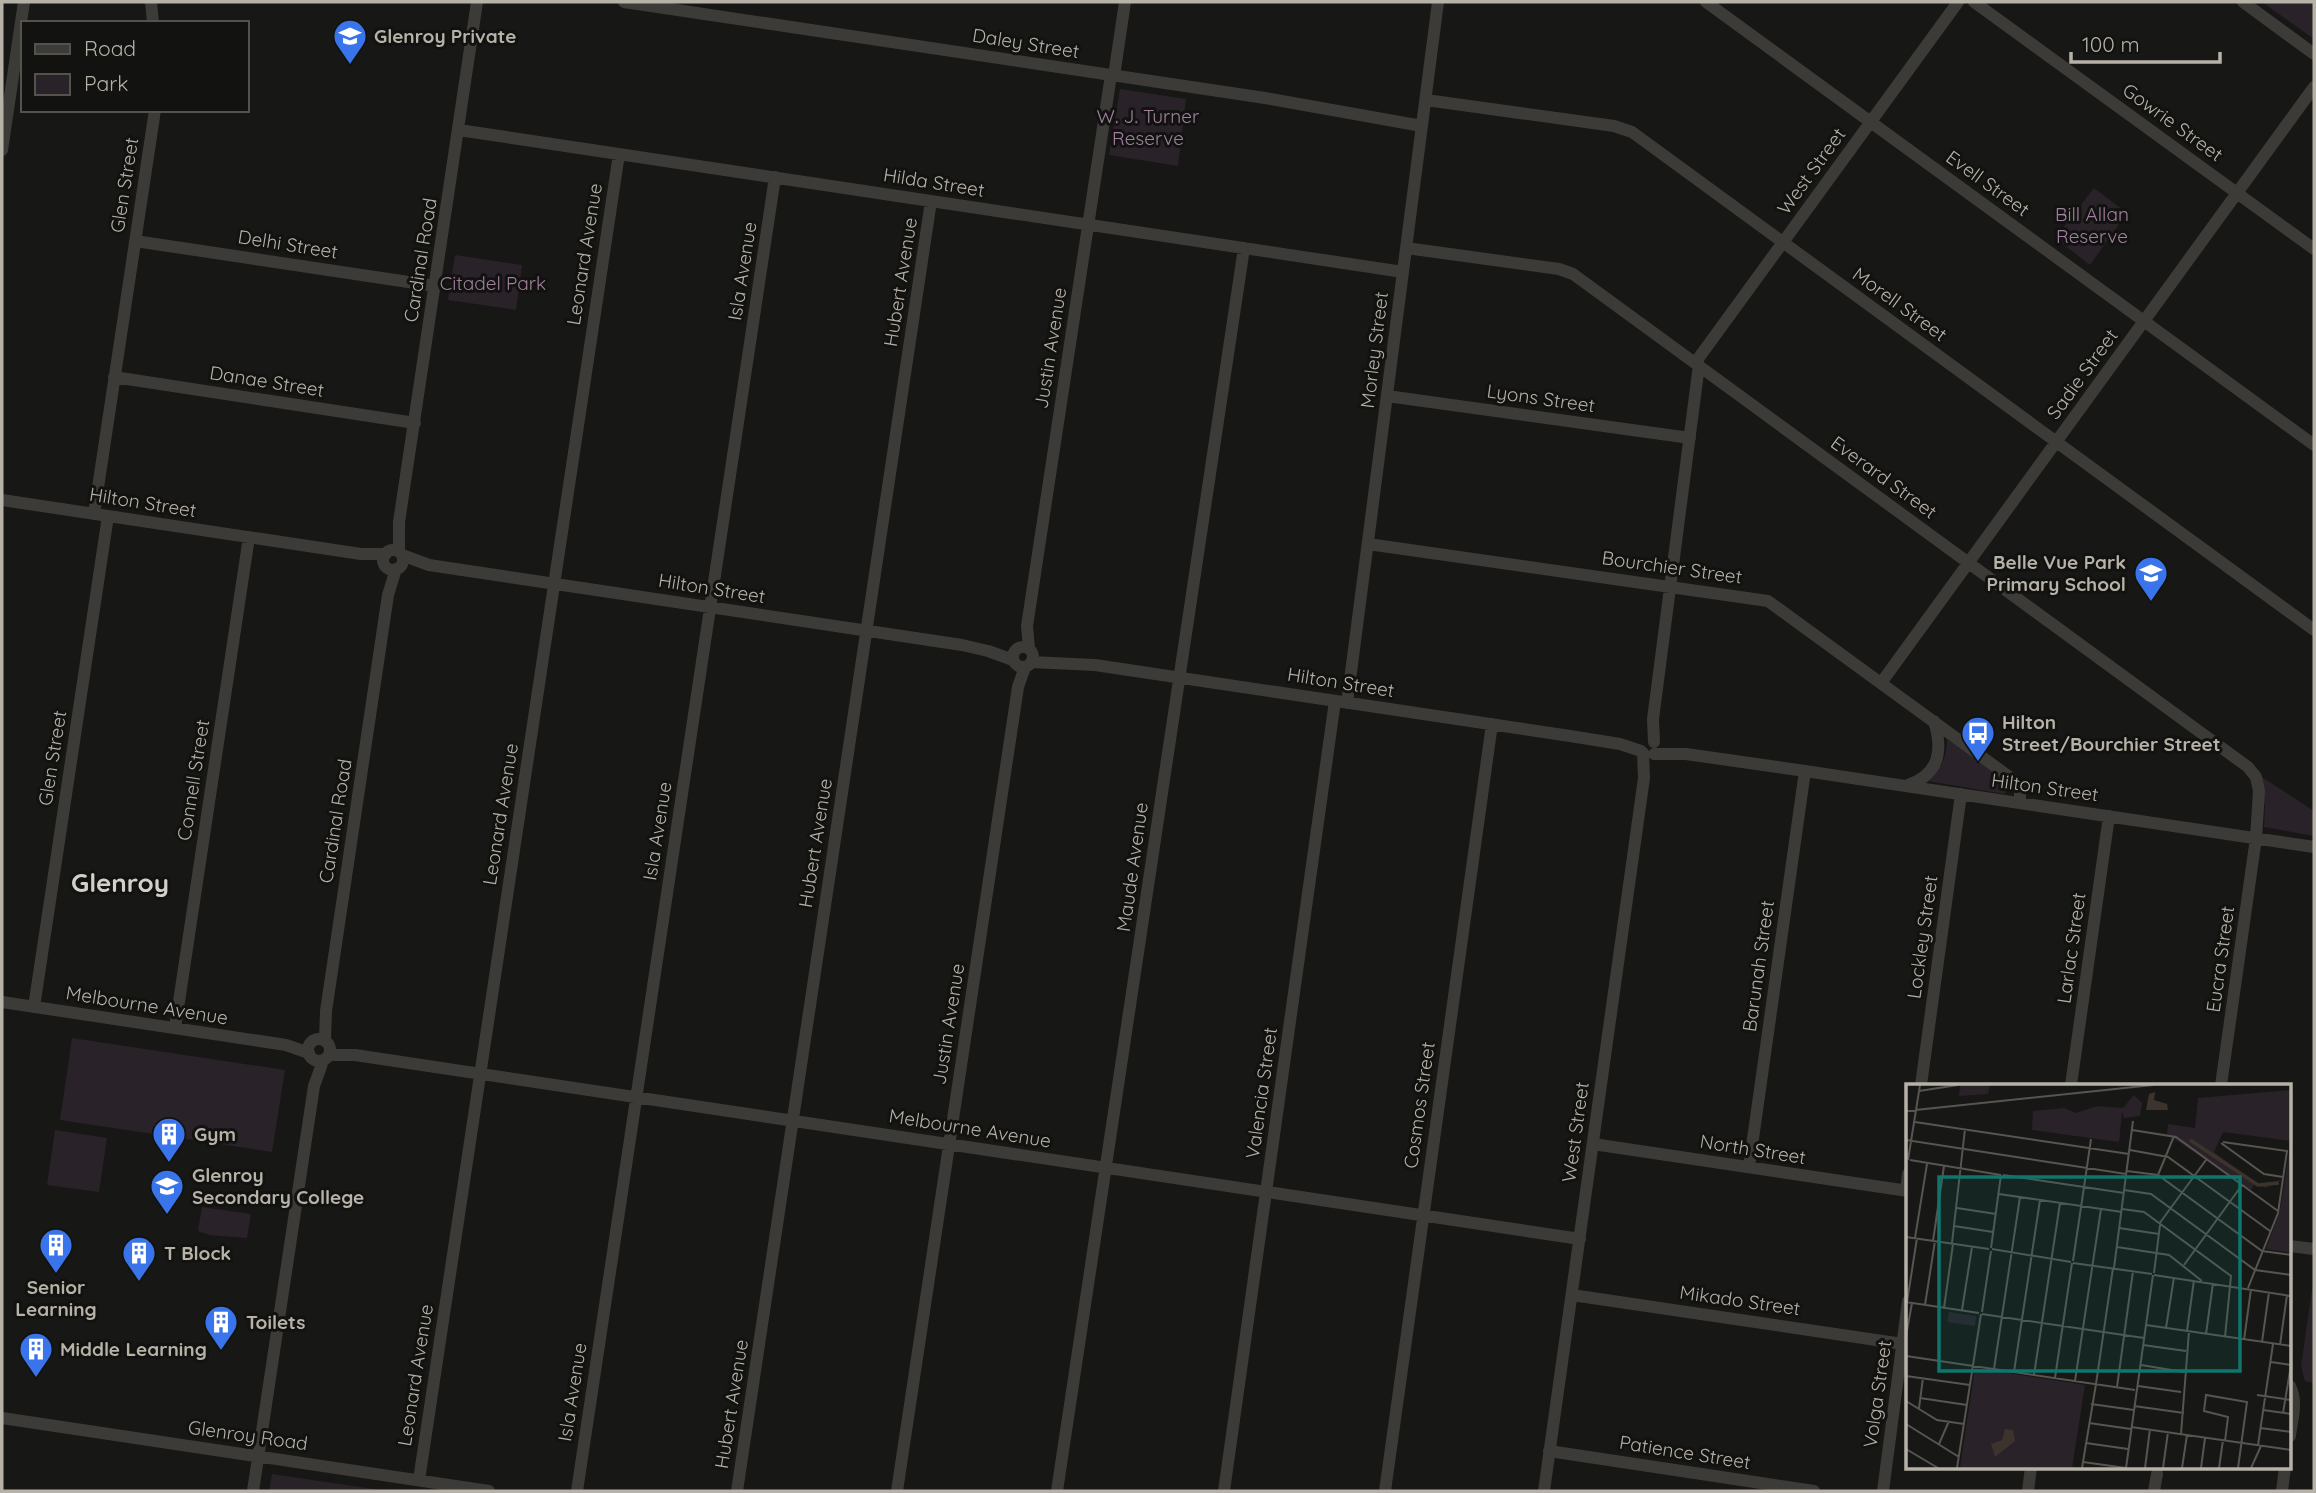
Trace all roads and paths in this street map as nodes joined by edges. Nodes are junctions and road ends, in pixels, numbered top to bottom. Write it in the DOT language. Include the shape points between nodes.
graph roads {
  1 [pos="24,2"];
  2 [pos="151,2"];
  3 [pos="624,2"];
  4 [pos="1125,2"];
  5 [pos="1438,2"];
  6 [pos="1706,2"];
  7 [pos="1958,2"];
  8 [pos="1974,2"];
  9 [pos="2244,2"];
  10 [pos="478,3"];
  11 [pos="21,21"];
  12 [pos="153,21"];
  13 [pos="21,22"];
  14 [pos="2314,54"];
  15 [pos="1112,76"];
  16 [pos="2314,87"];
  17 [pos="1426,100"];
  18 [pos="155,112"];
  19 [pos="1871,121"];
  20 [pos="1422,126"];
  21 [pos="459,130"];
  22 [pos="2,150"];
  23 [pos="619,154"];
  24 [pos="775,177"];
  25 [pos="2238,194"];
  26 [pos="931,201"];
  27 [pos="1088,225"];
  28 [pos="135,241"];
  29 [pos="1783,242"];
  30 [pos="1244,248"];
  31 [pos="1406,248"];
  32 [pos="2314,249"];
  33 [pos="1403,272"];
  34 [pos="435,286"];
  35 [pos="2144,321"];
  36 [pos="1697,364"];
  37 [pos="114,377"];
  38 [pos="1387,396"];
  39 [pos="415,423"];
  40 [pos="1690,438"];
  41 [pos="2056,442"];
  42 [pos="2314,445"];
  43 [pos="2,500"];
  44 [pos="94,514"];
  45 [pos="108,516"];
  46 [pos="249,537"];
  47 [pos="1368,544"];
  48 [pos="393,560"];
  49 [pos="1969,563"];
  50 [pos="554,583"];
  51 [pos="1670,586"];
  52 [pos="710,607"];
  53 [pos="2314,630"];
  54 [pos="867,631"];
  55 [pos="1023,657"];
  56 [pos="1180,677"];
  57 [pos="1881,683"];
  58 [pos="1341,702"];
  59 [pos="1933,720"];
  60 [pos="1492,724"];
  61 [pos="1649,748"];
  62 [pos="1805,771"];
  63 [pos="1906,786"];
  64 [pos="1961,794"];
  65 [pos="2020,803"];
  66 [pos="2109,816"];
  67 [pos="2256,838"];
  68 [pos="2314,847"];
  69 [pos="2,1002"];
  70 [pos="34,1007"];
  71 [pos="175,1028"];
  72 [pos="319,1050"];
  73 [pos="480,1074"];
  74 [pos="1921,1084"];
  75 [pos="2071,1084"];
  76 [pos="2221,1084"];
  77 [pos="636,1098"];
  78 [pos="793,1121"];
  79 [pos="949,1144"];
  80 [pos="1593,1144"];
  81 [pos="1749,1167"];
  82 [pos="1106,1168"];
  83 [pos="1906,1191"];
  84 [pos="1266,1192"];
  85 [pos="1423,1216"];
  86 [pos="1580,1239"];
  87 [pos="2292,1245"];
  88 [pos="2314,1249"];
  89 [pos="1572,1295"];
  90 [pos="1906,1318"];
  91 [pos="1903,1344"];
  92 [pos="2292,1392"];
  93 [pos="2,1418"];
  94 [pos="2292,1421"];
  95 [pos="1549,1451"];
  96 [pos="258,1456"];
  97 [pos="2031,1468"];
  98 [pos="2285,1468"];
  99 [pos="2157,1474"];
  100 [pos="419,1480"];
  101 [pos="253,1491"];
  102 [pos="489,1491"];
  103 [pos="577,1491"];
  104 [pos="737,1491"];
  105 [pos="897,1491"];
  106 [pos="1057,1491"];
  107 [pos="1224,1491"];
  108 [pos="1385,1491"];
  109 [pos="1544,1491"];
  110 [pos="1814,1491"];
  111 [pos="1883,1491"];
  112 [pos="2028,1491"];
  113 [pos="2154,1491"];
  114 [pos="2282,1491"];
  1 -- 11 [label="street"];
  2 -- 12 [label="street"];
  3 -- 15 [label="street, Daley Street"];
  4 -- 15 [label="street, Justin Avenue"];
  5 -- 17 [label="street, Morley Street"];
  6 -- 19 [label="street, Evell Street"];
  7 -- 19 [label="street, West Street"];
  8 -- 25 [label="street, Gowrie Street"];
  9 -- 14 [label="street"];
  10 -- 21 [label="street, Cardinal Road"];
  13 -- 22 [label="street"];
  15 -- 20 [label="street, Daley Street"];
  15 -- 27 [label="street, Justin Avenue"];
  16 -- 25 [label="street, Sadie Street"];
  17 -- 20 [label="street, Morley Street"];
  17 -- 29 [label="street, Morell Street" via="1625,129"];
  18 -- 28 [label="street, Glen Street"];
  19 -- 29 [label="street, West Street"];
  19 -- 35 [label="street, Evell Street"];
  20 -- 31 [label="street, Morley Street"];
  21 -- 23 [label="street, Hilda Street"];
  21 -- 34 [label="street, Cardinal Road"];
  23 -- 24 [label="street, Hilda Street"];
  23 -- 50 [label="street, Leonard Avenue"];
  24 -- 26 [label="street, Hilda Street"];
  24 -- 52 [label="street, Isla Avenue"];
  25 -- 32 [label="street, Gowrie Street"];
  25 -- 35 [label="street, Sadie Street"];
  26 -- 27 [label="street, Hilda Street"];
  26 -- 54 [label="street, Hubert Avenue"];
  27 -- 30 [label="street, Hilda Street"];
  27 -- 55 [label="street, Justin Avenue"];
  28 -- 34 [label="street, Delhi Street"];
  28 -- 37 [label="street, Glen Street"];
  29 -- 36 [label="street, West Street"];
  29 -- 41 [label="street, Morell Street"];
  30 -- 33 [label="street, Hilda Street"];
  30 -- 56 [label="street, Maude Avenue"];
  31 -- 33 [label="street, Morley Street"];
  31 -- 36 [label="street, Everard Street" via="1567,271"];
  33 -- 38 [label="street, Morley Street"];
  34 -- 39 [label="street, Cardinal Road"];
  35 -- 41 [label="street, Sadie Street"];
  35 -- 42 [label="street, Evell Street"];
  36 -- 40 [label="street, West Street"];
  36 -- 49 [label="street, Everard Street"];
  37 -- 39 [label="street, Danae Street"];
  37 -- 44 [label="street, Glen Street"];
  38 -- 40 [label="street, Lyons Street"];
  38 -- 47 [label="street, Morley Street"];
  39 -- 48 [label="street, Cardinal Road"];
  40 -- 51 [label="street, West Street"];
  41 -- 49 [label="street, Sadie Street"];
  41 -- 53 [label="street, Morell Street"];
  43 -- 44 [label="street, Hilton Street"];
  44 -- 45 [label="street, Hilton Street"];
  45 -- 46 [label="street, Hilton Street"];
  45 -- 70 [label="street, Glen Street"];
  46 -- 48 [label="street, Hilton Street"];
  46 -- 71 [label="street, Connell Street"];
  47 -- 51 [label="street, Bourchier Street"];
  47 -- 58 [label="street, Morley Street"];
  48 -- 50 [label="street, Hilton Street"];
  48 -- 72 [label="street, Cardinal Road"];
  49 -- 57 [label="street, Sadie Street"];
  49 -- 67 [label="street, Everard Street" via="2248,767 2259,791"];
  50 -- 52 [label="street, Hilton Street"];
  50 -- 73 [label="street, Leonard Avenue"];
  51 -- 57 [label="street, Bourchier Street" via="1768,601"];
  51 -- 61 [label="street, West Street"];
  52 -- 54 [label="street, Hilton Street"];
  52 -- 77 [label="street, Isla Avenue"];
  54 -- 55 [label="street, Hilton Street"];
  54 -- 78 [label="street, Hubert Avenue"];
  55 -- 56 [label="street, Hilton Street"];
  55 -- 79 [label="street, Justin Avenue"];
  56 -- 58 [label="street, Hilton Street"];
  56 -- 82 [label="street, Maude Avenue"];
  57 -- 59 [label="street, Bourchier Street"];
  58 -- 60 [label="street, Hilton Street"];
  58 -- 84 [label="street, Valencia Street"];
  59 -- 63 [label="street" via="1938,758 1923,778"];
  59 -- 65 [label="street, Bourchier Street" via="2015,781"];
  60 -- 61 [label="street, Hilton Street"];
  60 -- 85 [label="street, Cosmos Street"];
  61 -- 62 [label="street, Hilton Street"];
  61 -- 80 [label="street, West Street"];
  62 -- 63 [label="street, Hilton Street"];
  62 -- 81 [label="street, Barunah Street"];
  63 -- 64 [label="street, Hilton Street"];
  64 -- 65 [label="street, Hilton Street"];
  64 -- 74 [label="street, Lockley Street"];
  65 -- 66 [label="street, Hilton Street"];
  66 -- 67 [label="street, Hilton Street"];
  66 -- 75 [label="street, Larlac Street"];
  67 -- 68 [label="street, Hilton Street"];
  67 -- 76 [label="street, Eucra Street"];
  69 -- 70 [label="street, Melbourne Avenue"];
  70 -- 71 [label="street, Melbourne Avenue"];
  71 -- 72 [label="street, Melbourne Avenue"];
  72 -- 73 [label="street, Melbourne Avenue"];
  72 -- 96 [label="street, Cardinal Road"];
  73 -- 77 [label="street, Melbourne Avenue"];
  73 -- 100 [label="street, Leonard Avenue"];
  77 -- 78 [label="street, Melbourne Avenue"];
  77 -- 103 [label="street, Isla Avenue"];
  78 -- 79 [label="street, Melbourne Avenue"];
  78 -- 104 [label="street, Hubert Avenue"];
  79 -- 82 [label="street, Melbourne Avenue"];
  79 -- 105 [label="street, Justin Avenue"];
  80 -- 81 [label="street, North Street"];
  80 -- 86 [label="street, West Street"];
  81 -- 83 [label="street, North Street"];
  82 -- 84 [label="street, Melbourne Avenue"];
  82 -- 106 [label="street, Maude Avenue"];
  84 -- 85 [label="street, Melbourne Avenue"];
  84 -- 107 [label="street, Valencia Street"];
  85 -- 86 [label="street, Melbourne Avenue"];
  85 -- 108 [label="street, Cosmos Street"];
  86 -- 89 [label="street, West Street"];
  87 -- 88 [label="street"];
  89 -- 91 [label="street, Mikado Street"];
  89 -- 95 [label="street, West Street"];
  90 -- 91 [label="street, Volga Street"];
  91 -- 111 [label="street, Volga Street"];
  92 -- 94 [label="street"];
  93 -- 96 [label="street, Glenroy Road"];
  95 -- 109 [label="street, West Street"];
  95 -- 110 [label="street, Patience Street"];
  96 -- 100 [label="street, Glenroy Road"];
  96 -- 101 [label="street, Cardinal Road"];
  97 -- 112 [label="street"];
  98 -- 114 [label="street"];
  99 -- 113 [label="street"];
  100 -- 102 [label="street, Glenroy Road"];
}
